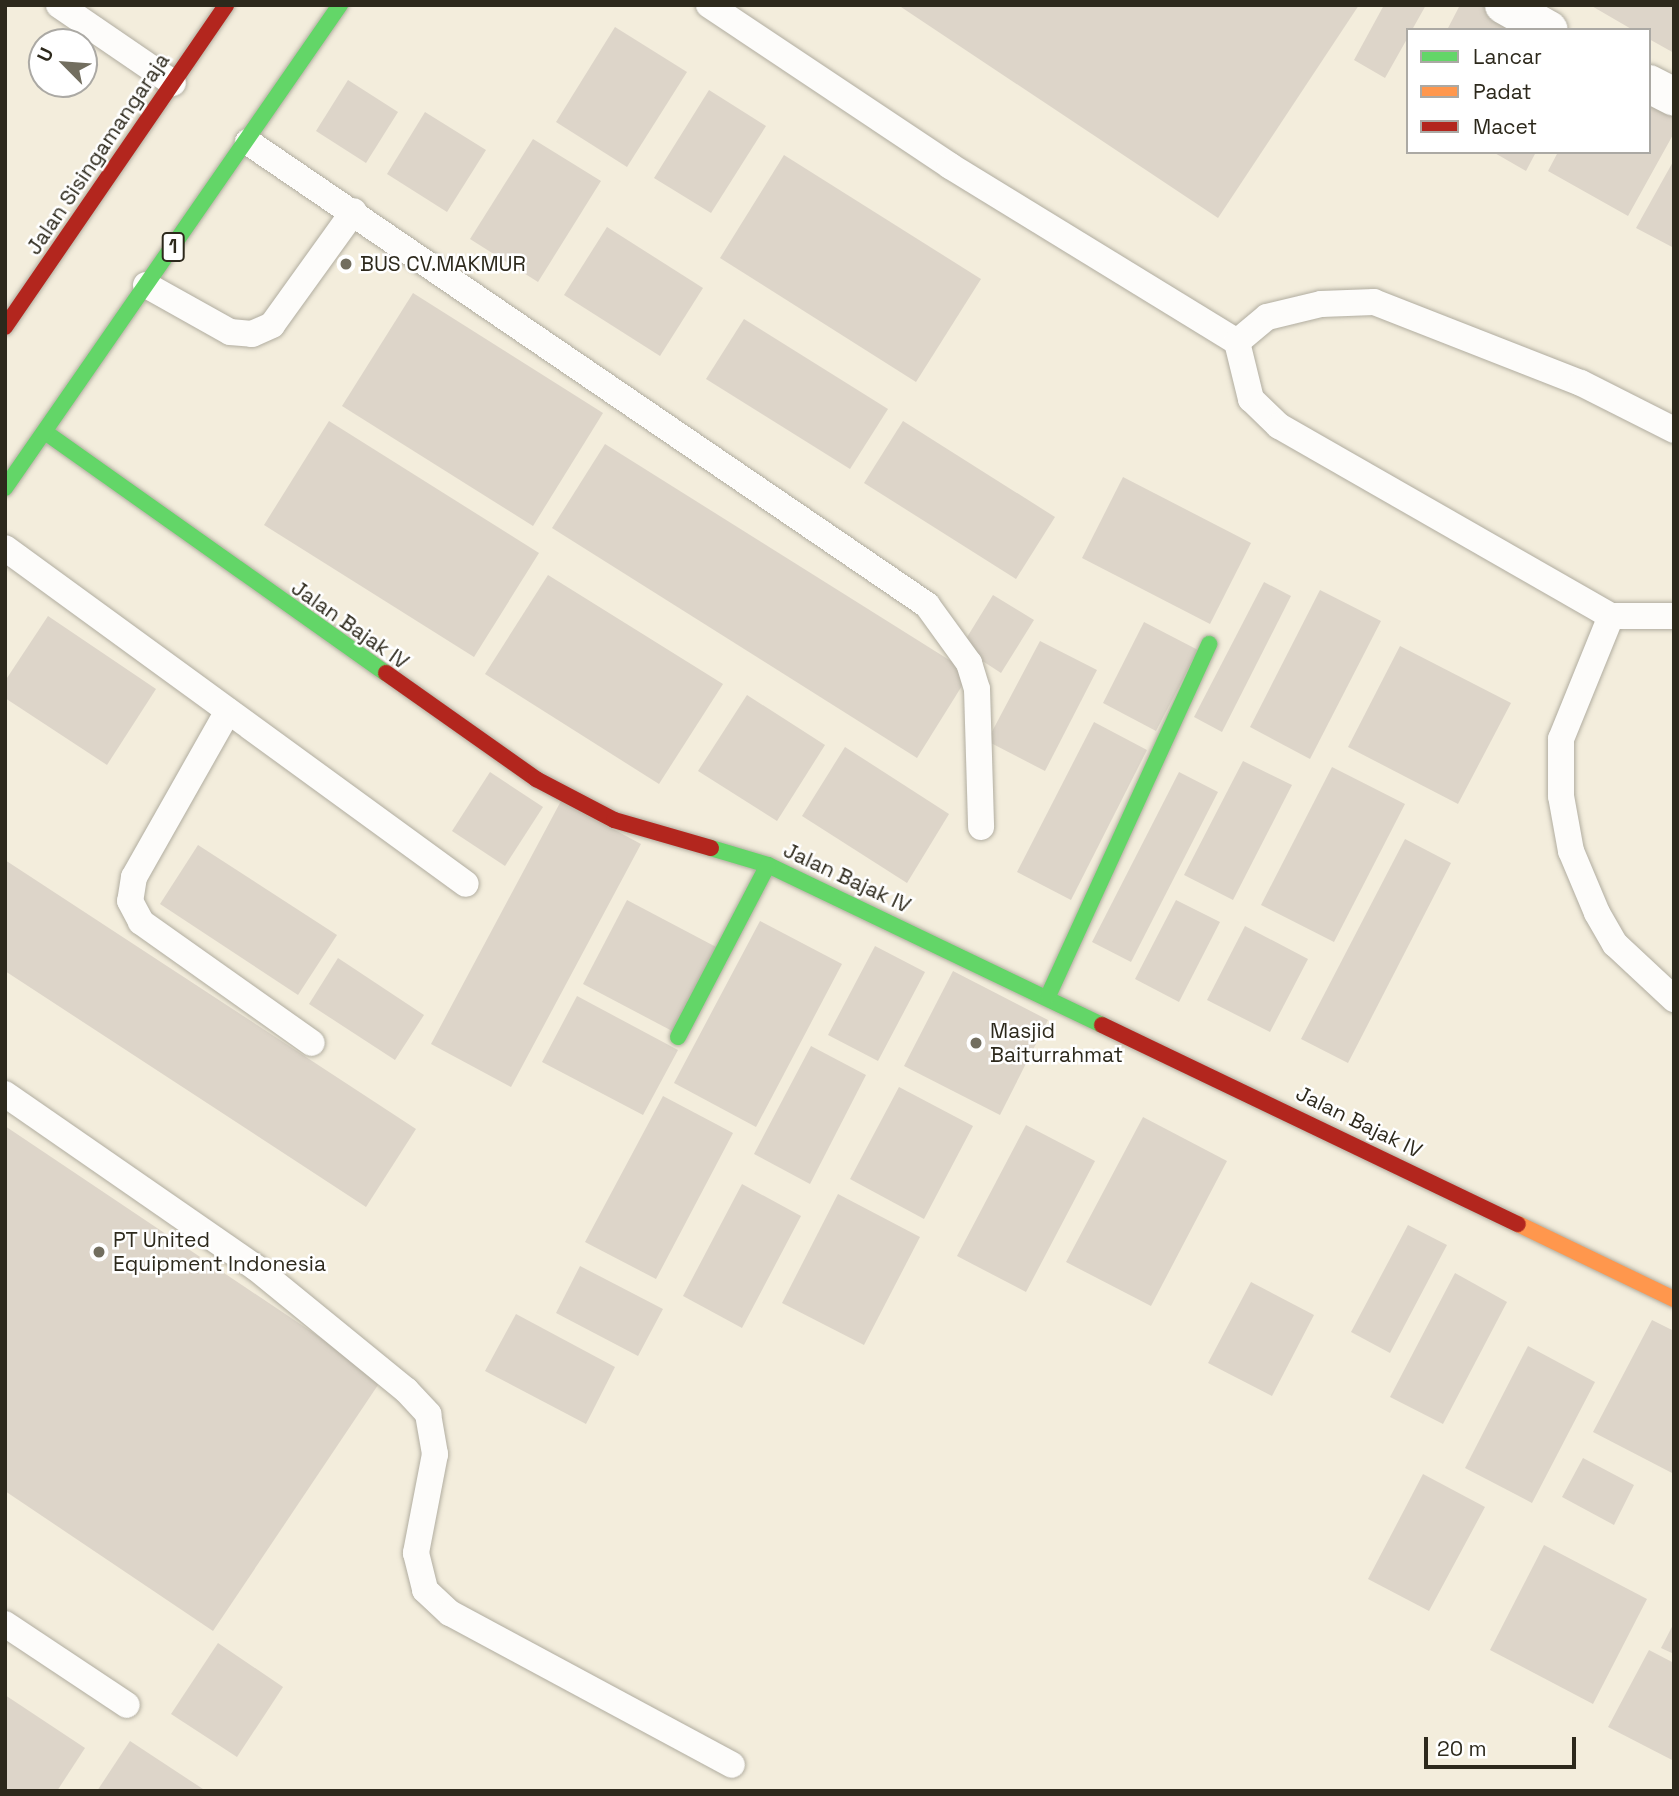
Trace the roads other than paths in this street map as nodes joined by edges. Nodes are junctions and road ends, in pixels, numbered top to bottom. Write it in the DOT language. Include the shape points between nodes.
graph roads {
  1 [pos="59,5"];
  2 [pos="226,5"];
  3 [pos="340,5"];
  4 [pos="709,5"];
  5 [pos="1509,6"];
  6 [pos="1546,28"];
  7 [pos="173,83"];
  8 [pos="1651,85"];
  9 [pos="1674,97"];
  10 [pos="248,142"];
  11 [pos="354,211"];
  12 [pos="146,285"];
  13 [pos="5,327"];
  14 [pos="1237,342"];
  15 [pos="1674,430"];
  16 [pos="45,432"];
  17 [pos="5,488"];
  18 [pos="5,548"];
  19 [pos="1611,616"];
  20 [pos="1674,616"];
  21 [pos="1209,644"];
  22 [pos="228,711"];
  23 [pos="981,827"];
  24 [pos="768,865"];
  25 [pos="466,884"];
  26 [pos="1049,994"];
  27 [pos="1674,999"];
  28 [pos="678,1037"];
  29 [pos="312,1043"];
  30 [pos="5,1094"];
  31 [pos="1674,1298"];
  32 [pos="5,1624"];
  33 [pos="127,1705"];
  34 [pos="732,1765"];
  1 -- 7 [label="lane"];
  2 -- 7 [label="main road, Jalan Sisingamangaraja"];
  3 -- 10 [label="main road, 1"];
  4 -- 14 [label="lane" via="950,166"];
  5 -- 6 [label="street"];
  7 -- 13 [label="main road, Jalan Sisingamangaraja"];
  8 -- 9 [label="street"];
  10 -- 11 [label="lane"];
  10 -- 12 [label="main road, 1"];
  11 -- 12 [label="lane" via="272,325 253,334 229,331"];
  11 -- 23 [label="lane" via="926,606 969,663 977,689"];
  12 -- 16 [label="main road, 1"];
  14 -- 15 [label="lane" via="1267,317 1321,304 1374,302 1581,383"];
  14 -- 19 [label="lane" via="1251,399 1279,426"];
  16 -- 17 [label="main road, 1"];
  16 -- 24 [label="main road, Jalan Bajak IV" via="536,779 614,820"];
  18 -- 22 [label="lane"];
  19 -- 20 [label="lane"];
  19 -- 27 [label="lane" via="1561,739 1561,796 1571,851 1603,923 1630,960"];
  21 -- 26 [label="main road"];
  22 -- 25 [label="lane"];
  22 -- 29 [label="lane" via="134,877 130,901 141,922"];
  24 -- 26 [label="main road, Jalan Bajak IV"];
  24 -- 28 [label="main road"];
  26 -- 31 [label="main road, Jalan Bajak IV"];
  30 -- 34 [label="lane" via="255,1267 407,1390 428,1415 435,1454 415,1553 425,1590 450,1613"];
  32 -- 33 [label="lane"];
}
